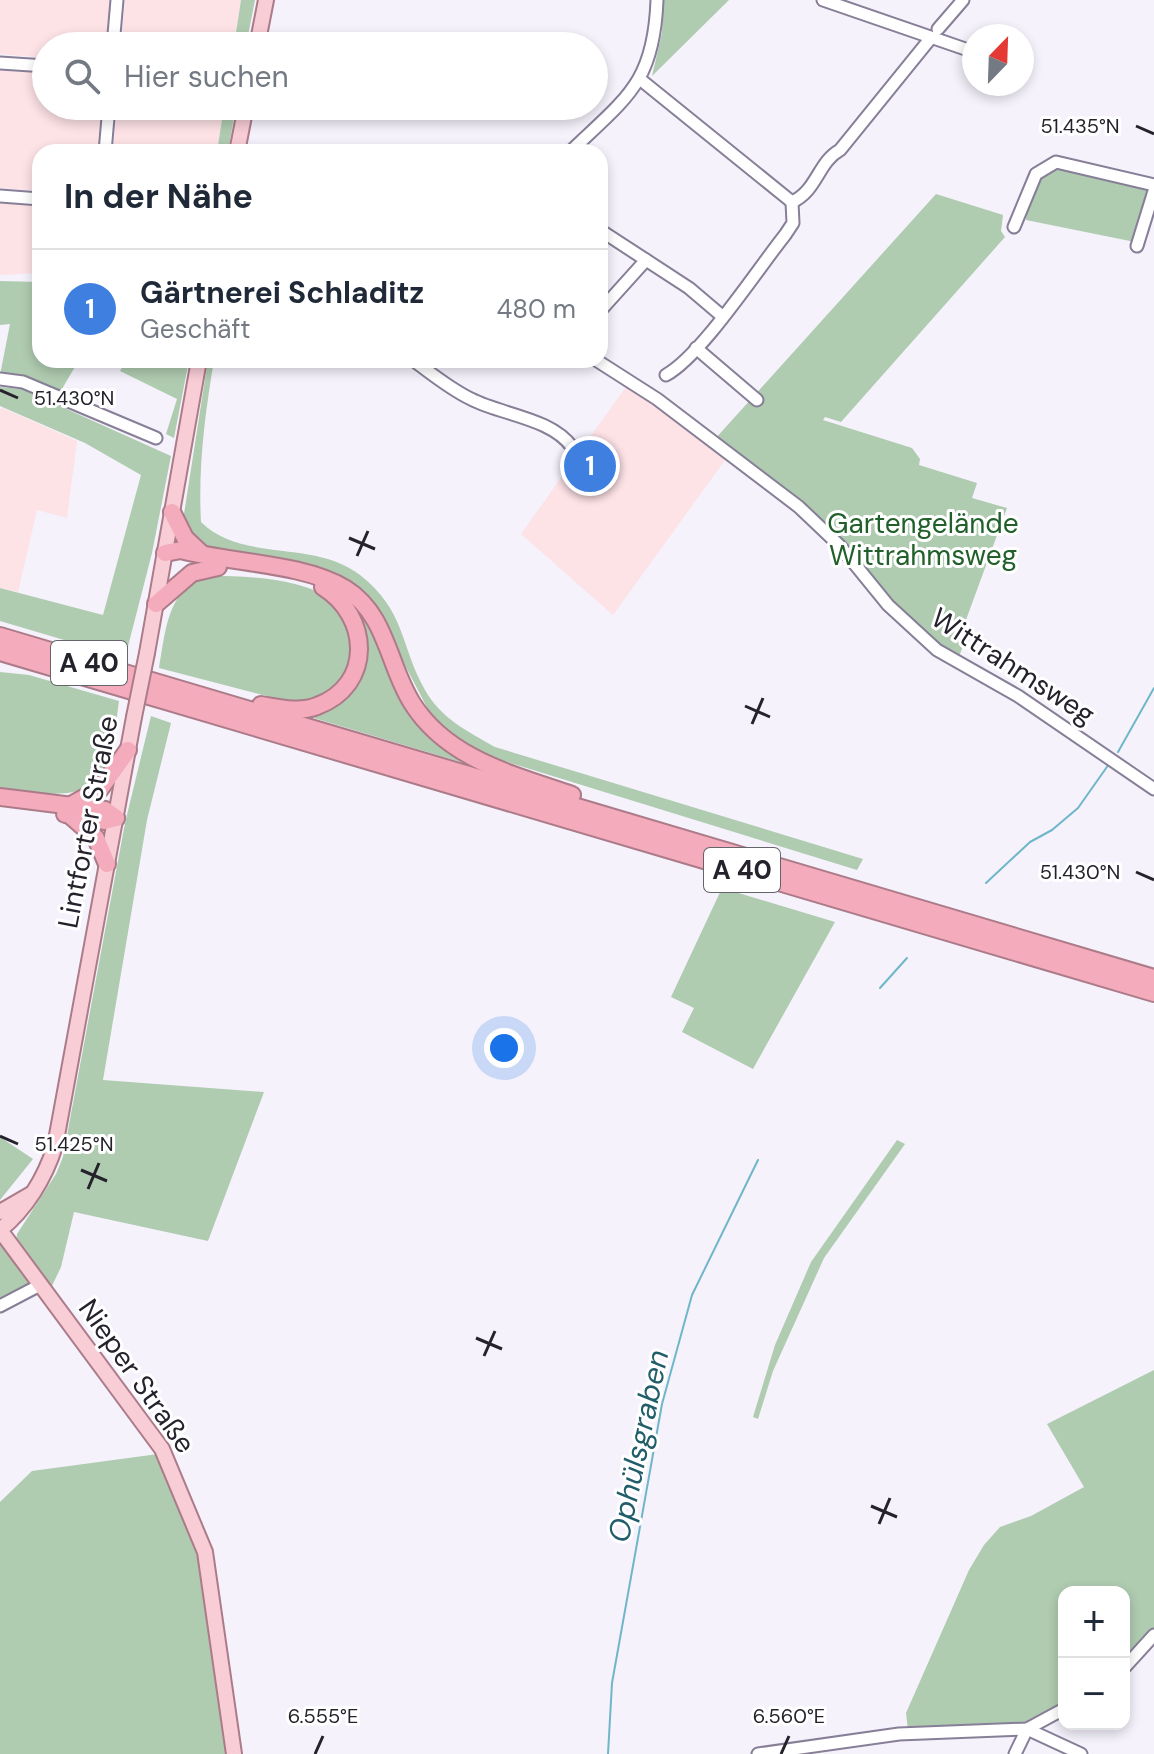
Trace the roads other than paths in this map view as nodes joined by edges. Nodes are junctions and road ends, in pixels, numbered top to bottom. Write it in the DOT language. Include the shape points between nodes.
graph roads {
  1 [pos="117,0"];
  2 [pos="266,0"];
  3 [pos="657,0"];
  4 [pos="823,0"];
  5 [pos="963,0"];
  6 [pos="848,4"];
  7 [pos="114,32"];
  8 [pos="260,32"];
  9 [pos="934,34"];
  10 [pos="962,47"];
  11 [pos="0,63"];
  12 [pos="32,65"];
  13 [pos="641,80"];
  14 [pos="608,113"];
  15 [pos="108,120"];
  16 [pos="243,120"];
  17 [pos="602,120"];
  18 [pos="106,144"];
  19 [pos="239,144"];
  20 [pos="578,144"];
  21 [pos="1154,185"];
  22 [pos="1154,191"];
  23 [pos="0,196"];
  24 [pos="32,198"];
  25 [pos="792,202"];
  26 [pos="1014,227"];
  27 [pos="608,235"];
  28 [pos="1137,246"];
  29 [pos="646,260"];
  30 [pos="608,302"];
  31 [pos="722,316"];
  32 [pos="696,348"];
  33 [pos="198,368"];
  34 [pos="424,368"];
  35 [pos="608,368"];
  36 [pos="666,375"];
  37 [pos="0,379"];
  38 [pos="757,400"];
  39 [pos="156,438"];
  40 [pos="572,447"];
  41 [pos="172,512"];
  42 [pos="165,553"];
  43 [pos="218,563"];
  44 [pos="156,604"];
  45 [pos="0,636"];
  46 [pos="0,652"];
  47 [pos="0,661"];
  48 [pos="45,665"];
  49 [pos="177,689"];
  50 [pos="128,750"];
  51 [pos="1154,789"];
  52 [pos="0,800"];
  53 [pos="69,809"];
  54 [pos="116,818"];
  55 [pos="692,842"];
  56 [pos="107,864"];
  57 [pos="1154,978"];
  58 [pos="1154,993"];
  59 [pos="32,1194"];
  60 [pos="0,1212"];
  61 [pos="0,1230"];
  62 [pos="40,1285"];
  63 [pos="0,1306"];
  64 [pos="1154,1635"];
  65 [pos="1130,1661"];
  66 [pos="1058,1712"];
  67 [pos="1027,1729"];
  68 [pos="234,1754"];
  69 [pos="758,1754"];
  70 [pos="1015,1754"];
  71 [pos="1081,1754"];
  1 -- 7 [label="street"];
  2 -- 8 [label="main road"];
  3 -- 13 [label="street" via="653,52"];
  4 -- 6 [label="street"];
  5 -- 9 [label="street"];
  6 -- 9 [label="street"];
  9 -- 10 [label="street"];
  9 -- 25 [label="street" via="831,155 807,196"];
  11 -- 12 [label="street"];
  13 -- 14 [label="street"];
  13 -- 25 [label="street"];
  15 -- 18 [label="street"];
  16 -- 19 [label="main road"];
  17 -- 20 [label="street"];
  21 -- 26 [label="street" via="1056,162 1036,174"];
  22 -- 28 [label="street"];
  23 -- 24 [label="street"];
  25 -- 31 [label="street" via="793,223"];
  27 -- 29 [label="street"];
  29 -- 30 [label="street"];
  29 -- 31 [label="street"];
  31 -- 32 [label="street"];
  32 -- 36 [label="street"];
  32 -- 38 [label="street"];
  33 -- 41 [label="main road, Lintforter Straße"];
  34 -- 40 [label="street" via="469,399 544,426"];
  35 -- 51 [label="street, Wittrahmsweg" via="799,507 840,546 888,605 937,650 1018,696"];
  37 -- 39 [label="street" via="23,382"];
  41 -- 42 [label="main road, Lintforter Straße"];
  41 -- 43 [label="highway" via="185,538"];
  42 -- 43 [label="highway" via="181,550"];
  42 -- 44 [label="main road, Lintforter Straße"];
  43 -- 44 [label="highway" via="192,573"];
  43 -- 49 [label="highway" via="297,577 339,596 358,629 357,662 333,699 314,708 263,705"];
  43 -- 55 [label="highway" via="298,572 348,590 383,632 403,686 424,720 452,746 668,828"];
  44 -- 50 [label="main road, Lintforter Straße, bridge"];
  45 -- 49 [label="highway, A 40"];
  46 -- 48 [label="highway, A 40"];
  47 -- 48 [label="highway"];
  48 -- 58 [label="highway, A 40"];
  49 -- 55 [label="highway, A 40"];
  50 -- 53 [label="highway" via="100,789"];
  50 -- 54 [label="main road, Lintforter Straße"];
  52 -- 53 [label="highway"];
  53 -- 54 [label="highway" via="105,810"];
  53 -- 56 [label="highway" via="96,838"];
  54 -- 56 [label="main road, Lintforter Straße"];
  55 -- 57 [label="highway, A 40"];
  56 -- 59 [label="main road, Lintforter Straße" via="55,1146"];
  59 -- 60 [label="main road"];
  59 -- 61 [label="main road, Lintforter Straße"];
  61 -- 62 [label="main road, Nieper Straße"];
  62 -- 63 [label="street"];
  62 -- 68 [label="main road, Nieper Straße" via="162,1449 178,1482 205,1552"];
  64 -- 65 [label="street"];
  66 -- 67 [label="street"];
  67 -- 69 [label="street" via="899,1734"];
  67 -- 70 [label="street"];
  67 -- 71 [label="street"];
}
